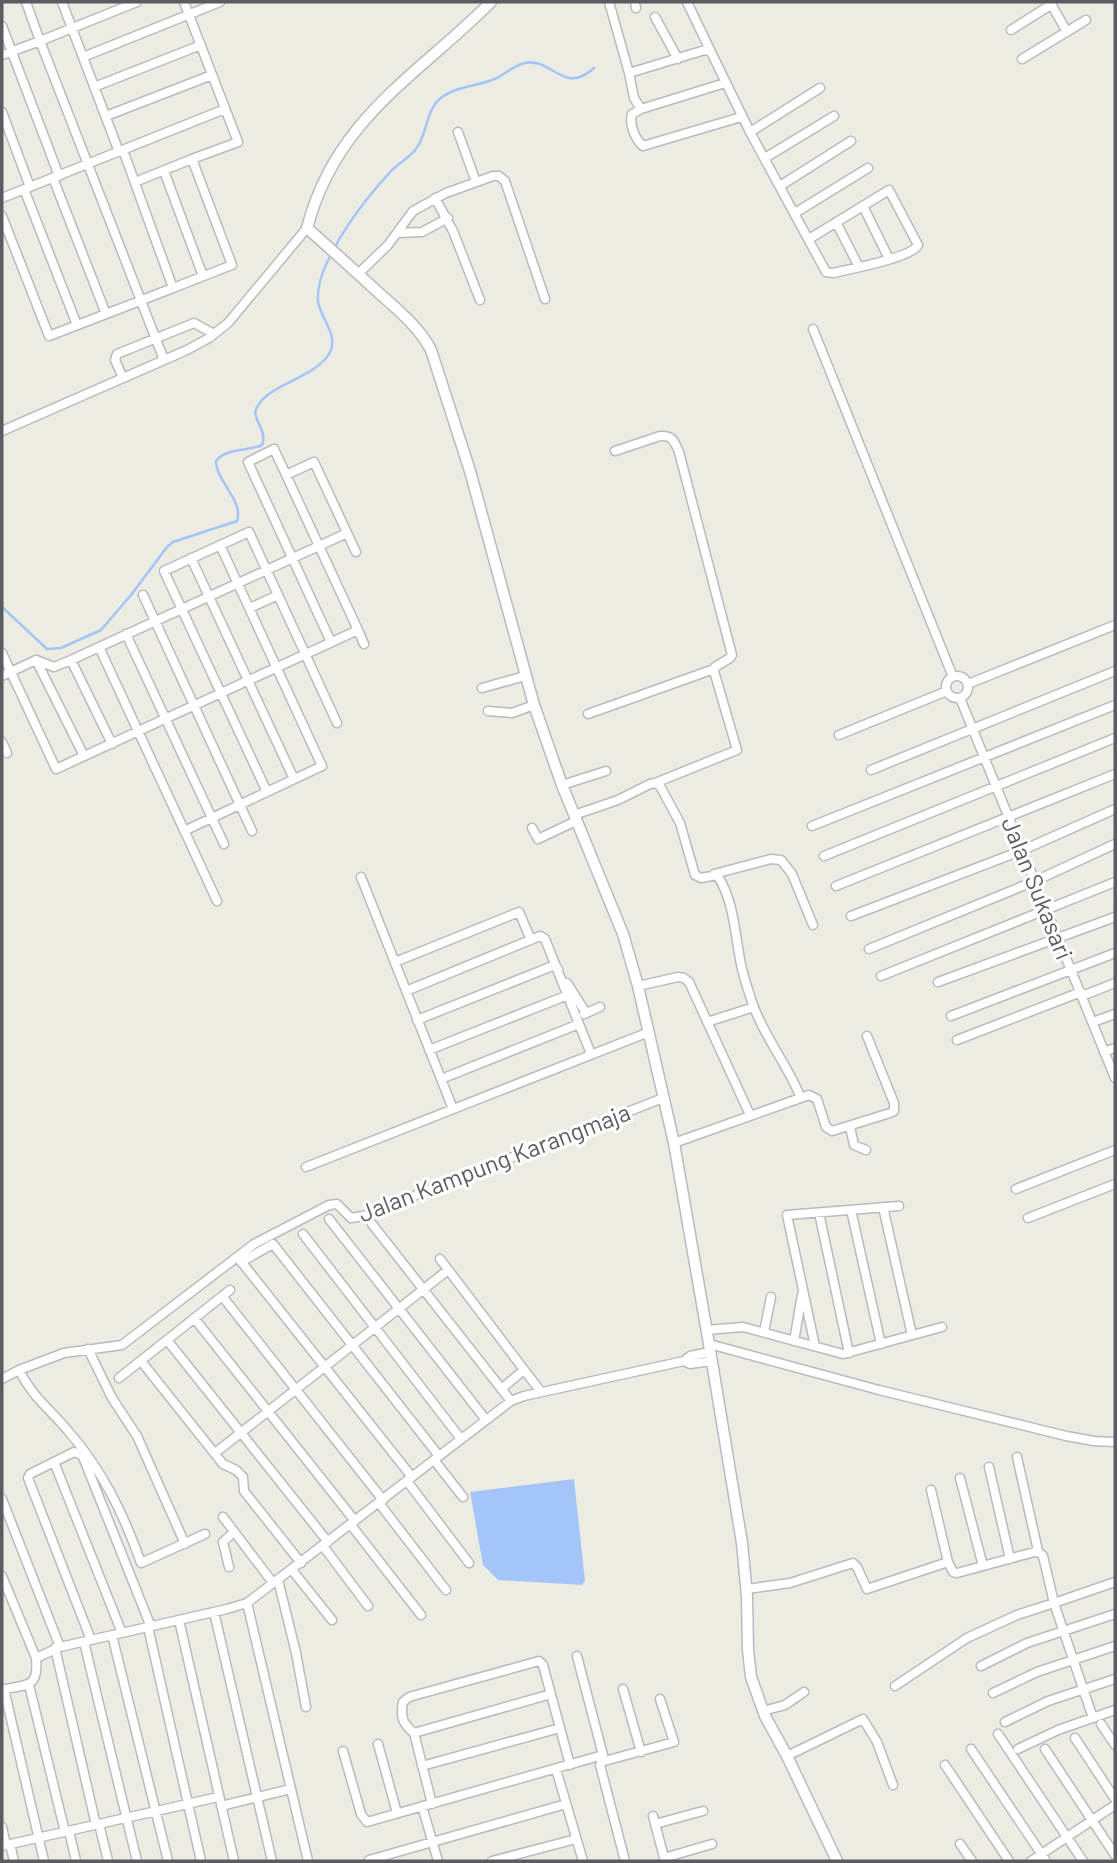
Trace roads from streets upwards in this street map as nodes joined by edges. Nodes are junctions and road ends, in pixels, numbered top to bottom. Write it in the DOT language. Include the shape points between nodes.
graph roads {
  1 [pos="26,2"];
  2 [pos="62,2"];
  3 [pos="136,2"];
  4 [pos="184,2"];
  5 [pos="220,2"];
  6 [pos="491,2"];
  7 [pos="609,2"];
  8 [pos="687,2"];
  9 [pos="1051,3"];
  10 [pos="190,14"];
  11 [pos="655,17"];
  12 [pos="1086,20"];
  13 [pos="2,26"];
  14 [pos="71,28"];
  15 [pos="1011,30"];
  16 [pos="1067,32"];
  17 [pos="40,41"];
  18 [pos="201,45"];
  19 [pos="11,52"];
  20 [pos="711,52"];
  21 [pos="2,55"];
  22 [pos="83,57"];
  23 [pos="678,59"];
  24 [pos="1022,59"];
  25 [pos="629,73"];
  26 [pos="212,75"];
  27 [pos="725,83"];
  28 [pos="94,87"];
  29 [pos="820,88"];
  30 [pos="225,109"];
  31 [pos="640,109"];
  32 [pos="2,113"];
  33 [pos="106,116"];
  34 [pos="834,116"];
  35 [pos="741,117"];
  36 [pos="458,132"];
  37 [pos="750,132"];
  38 [pos="851,141"];
  39 [pos="121,151"];
  40 [pos="765,158"];
  41 [pos="192,159"];
  42 [pos="89,164"];
  43 [pos="867,168"];
  44 [pos="164,171"];
  45 [pos="56,177"];
  46 [pos="135,182"];
  47 [pos="476,182"];
  48 [pos="780,186"];
  49 [pos="27,188"];
  50 [pos="2,197"];
  51 [pos="435,198"];
  52 [pos="863,206"];
  53 [pos="795,212"];
  54 [pos="2,216"];
  55 [pos="448,218"];
  56 [pos="836,222"];
  57 [pos="307,228"];
  58 [pos="397,233"];
  59 [pos="809,239"];
  60 [pos="889,259"];
  61 [pos="859,267"];
  62 [pos="359,273"];
  63 [pos="203,276"];
  64 [pos="173,288"];
  65 [pos="545,299"];
  66 [pos="480,300"];
  67 [pos="140,301"];
  68 [pos="106,314"];
  69 [pos="77,325"];
  70 [pos="813,329"];
  71 [pos="214,334"];
  72 [pos="155,339"];
  73 [pos="164,360"];
  74 [pos="123,378"];
  75 [pos="2,431"];
  76 [pos="615,450"];
  77 [pos="286,475"];
  78 [pos="346,533"];
  79 [pos="220,545"];
  80 [pos="319,545"];
  81 [pos="356,552"];
  82 [pos="191,558"];
  83 [pos="292,558"];
  84 [pos="266,569"];
  85 [pos="238,583"];
  86 [pos="142,595"];
  87 [pos="278,595"];
  88 [pos="209,596"];
  89 [pos="250,608"];
  90 [pos="182,609"];
  91 [pos="155,621"];
  92 [pos="1115,625"];
  93 [pos="358,630"];
  94 [pos="126,634"];
  95 [pos="331,642"];
  96 [pos="364,644"];
  97 [pos="99,647"];
  98 [pos="2,653"];
  99 [pos="305,654"];
  100 [pos="36,660"];
  101 [pos="71,660"];
  102 [pos="277,667"];
  103 [pos="714,669"];
  104 [pos="1115,671"];
  105 [pos="11,672"];
  106 [pos="2,676"];
  107 [pos="525,676"];
  108 [pos="953,677"];
  109 [pos="248,681"];
  110 [pos="968,684"];
  111 [pos="482,688"];
  112 [pos="947,691"];
  113 [pos="221,693"];
  114 [pos="960,698"];
  115 [pos="534,705"];
  116 [pos="1115,705"];
  117 [pos="194,706"];
  118 [pos="488,711"];
  119 [pos="588,714"];
  120 [pos="165,719"];
  121 [pos="337,723"];
  122 [pos="973,729"];
  123 [pos="138,732"];
  124 [pos="839,735"];
  125 [pos="1115,738"];
  126 [pos="2,742"];
  127 [pos="112,744"];
  128 [pos="6,753"];
  129 [pos="84,756"];
  130 [pos="985,759"];
  131 [pos="871,770"];
  132 [pos="606,771"];
  133 [pos="1115,774"];
  134 [pos="294,779"];
  135 [pos="655,783"];
  136 [pos="562,785"];
  137 [pos="997,787"];
  138 [pos="267,792"];
  139 [pos="240,805"];
  140 [pos="1115,809"];
  141 [pos="1009,816"];
  142 [pos="212,818"];
  143 [pos="575,818"];
  144 [pos="812,826"];
  145 [pos="532,828"];
  146 [pos="184,831"];
  147 [pos="252,831"];
  148 [pos="224,844"];
  149 [pos="1115,844"];
  150 [pos="1023,850"];
  151 [pos="824,856"];
  152 [pos="714,874"];
  153 [pos="361,877"];
  154 [pos="1035,881"];
  155 [pos="1115,882"];
  156 [pos="836,886"];
  157 [pos="216,901"];
  158 [pos="1047,909"];
  159 [pos="851,916"];
  160 [pos="1115,917"];
  161 [pos="813,925"];
  162 [pos="1058,939"];
  163 [pos="531,940"];
  164 [pos="869,949"];
  165 [pos="1115,953"];
  166 [pos="395,962"];
  167 [pos="555,965"];
  168 [pos="1071,971"];
  169 [pos="881,976"];
  170 [pos="939,982"];
  171 [pos="1115,983"];
  172 [pos="638,986"];
  173 [pos="406,991"];
  174 [pos="1081,994"];
  175 [pos="568,995"];
  176 [pos="600,1007"];
  177 [pos="754,1007"];
  178 [pos="586,1013"];
  179 [pos="1115,1014"];
  180 [pos="951,1016"];
  181 [pos="418,1020"];
  182 [pos="578,1020"];
  183 [pos="707,1022"];
  184 [pos="1093,1023"];
  185 [pos="649,1032"];
  186 [pos="867,1036"];
  187 [pos="957,1040"];
  188 [pos="1115,1048"];
  189 [pos="429,1050"];
  190 [pos="1104,1052"];
  191 [pos="592,1054"];
  192 [pos="1115,1078"];
  193 [pos="441,1079"];
  194 [pos="800,1096"];
  195 [pos="663,1098"];
  196 [pos="453,1109"];
  197 [pos="750,1115"];
  198 [pos="850,1127"];
  199 [pos="674,1143"];
  200 [pos="866,1150"];
  201 [pos="1115,1150"];
  202 [pos="306,1167"];
  203 [pos="1115,1184"];
  204 [pos="1016,1189"];
  205 [pos="900,1206"];
  206 [pos="883,1207"];
  207 [pos="851,1210"];
  208 [pos="819,1213"];
  209 [pos="1028,1218"];
  210 [pos="329,1219"];
  211 [pos="372,1224"];
  212 [pos="303,1234"];
  213 [pos="440,1259"];
  214 [pos="239,1260"];
  215 [pos="448,1270"];
  216 [pos="230,1290"];
  217 [pos="423,1290"];
  218 [pos="803,1292"];
  219 [pos="222,1296"];
  220 [pos="771,1297"];
  221 [pos="399,1308"];
  222 [pos="194,1318"];
  223 [pos="375,1327"];
  224 [pos="942,1327"];
  225 [pos="706,1330"];
  226 [pos="764,1332"];
  227 [pos="912,1335"];
  228 [pos="167,1340"];
  229 [pos="794,1340"];
  230 [pos="881,1344"];
  231 [pos="352,1345"];
  232 [pos="815,1346"];
  233 [pos="88,1349"];
  234 [pos="710,1352"];
  235 [pos="849,1353"];
  236 [pos="141,1361"];
  237 [pos="324,1367"];
  238 [pos="19,1370"];
  239 [pos="524,1370"];
  240 [pos="119,1378"];
  241 [pos="2,1379"];
  242 [pos="297,1389"];
  243 [pos="501,1389"];
  244 [pos="541,1392"];
  245 [pos="510,1401"];
  246 [pos="269,1411"];
  247 [pos="486,1420"];
  248 [pos="242,1432"];
  249 [pos="461,1439"];
  250 [pos="1115,1442"];
  251 [pos="215,1453"];
  252 [pos="1017,1457"];
  253 [pos="437,1458"];
  254 [pos="54,1462"];
  255 [pos="989,1467"];
  256 [pos="960,1478"];
  257 [pos="409,1479"];
  258 [pos="931,1490"];
  259 [pos="463,1497"];
  260 [pos="2,1499"];
  261 [pos="381,1501"];
  262 [pos="223,1517"];
  263 [pos="353,1523"];
  264 [pos="234,1532"];
  265 [pos="205,1534"];
  266 [pos="185,1544"];
  267 [pos="325,1544"];
  268 [pos="1038,1551"];
  269 [pos="1010,1559"];
  270 [pos="948,1562"];
  271 [pos="301,1563"];
  272 [pos="469,1563"];
  273 [pos="983,1566"];
  274 [pos="229,1567"];
  275 [pos="292,1570"];
  276 [pos="2,1576"];
  277 [pos="276,1582"];
  278 [pos="1115,1582"];
  279 [pos="747,1589"];
  280 [pos="446,1590"];
  281 [pos="1054,1602"];
  282 [pos="247,1603"];
  283 [pos="368,1606"];
  284 [pos="214,1612"];
  285 [pos="1115,1614"];
  286 [pos="421,1615"];
  287 [pos="179,1620"];
  288 [pos="332,1620"];
  289 [pos="149,1627"];
  290 [pos="1063,1631"];
  291 [pos="122,1633"];
  292 [pos="112,1635"];
  293 [pos="88,1641"];
  294 [pos="1115,1646"];
  295 [pos="58,1648"];
  296 [pos="578,1656"];
  297 [pos="36,1658"];
  298 [pos="1073,1661"];
  299 [pos="981,1666"];
  300 [pos="1115,1679"];
  301 [pos="29,1685"];
  302 [pos="895,1686"];
  303 [pos="624,1689"];
  304 [pos="1082,1689"];
  305 [pos="804,1692"];
  306 [pos="993,1693"];
  307 [pos="551,1694"];
  308 [pos="660,1699"];
  309 [pos="306,1707"];
  310 [pos="1115,1710"];
  311 [pos="763,1711"];
  312 [pos="1093,1718"];
  313 [pos="1005,1721"];
  314 [pos="1101,1724"];
  315 [pos="560,1728"];
  316 [pos="414,1733"];
  317 [pos="998,1734"];
  318 [pos="1075,1738"];
  319 [pos="379,1744"];
  320 [pos="1115,1745"];
  321 [pos="971,1749"];
  322 [pos="1018,1749"];
  323 [pos="1045,1749"];
  324 [pos="344,1751"];
  325 [pos="640,1752"];
  326 [pos="787,1756"];
  327 [pos="603,1758"];
  328 [pos="570,1765"];
  329 [pos="945,1765"];
  330 [pos="422,1766"];
  331 [pos="556,1769"];
  332 [pos="893,1785"];
  333 [pos="291,1789"];
  334 [pos="257,1797"];
  335 [pos="1115,1799"];
  336 [pos="220,1801"];
  337 [pos="188,1804"];
  338 [pos="566,1804"];
  339 [pos="427,1805"];
  340 [pos="1115,1805"];
  341 [pos="155,1811"];
  342 [pos="702,1811"];
  343 [pos="397,1813"];
  344 [pos="127,1818"];
  345 [pos="1092,1821"];
  346 [pos="97,1824"];
  347 [pos="2,1827"];
  348 [pos="67,1831"];
  349 [pos="39,1838"];
  350 [pos="1067,1838"];
  351 [pos="576,1839"];
  352 [pos="432,1841"];
  353 [pos="712,1844"];
  354 [pos="960,1844"];
  355 [pos="6,1845"];
  356 [pos="1115,1855"];
  357 [pos="1044,1858"];
  358 [pos="369,1860"];
  359 [pos="664,1860"];
  360 [pos="14,1861"];
  361 [pos="44,1861"];
  362 [pos="76,1861"];
  363 [pos="108,1861"];
  364 [pos="137,1861"];
  365 [pos="168,1861"];
  366 [pos="201,1861"];
  367 [pos="234,1861"];
  368 [pos="272,1861"];
  369 [pos="308,1861"];
  370 [pos="438,1861"];
  371 [pos="492,1861"];
  372 [pos="583,1861"];
  373 [pos="625,1861"];
  374 [pos="837,1861"];
  375 [pos="972,1861"];
  376 [pos="1009,1861"];
  377 [pos="1031,1861"];
  378 [pos="1083,1861"];
  1 -- 17 [label="street"];
  2 -- 14 [label="street"];
  3 -- 14 [label="street"];
  4 -- 10 [label="street"];
  5 -- 10 [label="street"];
  6 -- 57 [label="street" via="387,95 354,132 325,177"];
  7 -- 25 [label="street"];
  8 -- 20 [label="street"];
  9 -- 15 [label="street"];
  9 -- 16 [label="street"];
  10 -- 18 [label="street"];
  10 -- 22 [label="street"];
  11 -- 23 [label="street"];
  12 -- 16 [label="street"];
  13 -- 19 [label="street"];
  14 -- 17 [label="street"];
  14 -- 22 [label="street"];
  16 -- 24 [label="street"];
  17 -- 19 [label="street"];
  17 -- 42 [label="street"];
  18 -- 26 [label="street"];
  18 -- 28 [label="street"];
  19 -- 21 [label="street"];
  19 -- 45 [label="street"];
  20 -- 23 [label="street"];
  20 -- 27 [label="street"];
  22 -- 28 [label="street"];
  23 -- 25 [label="street"];
  25 -- 31 [label="street"];
  26 -- 30 [label="street"];
  26 -- 33 [label="street"];
  27 -- 31 [label="street"];
  27 -- 35 [label="street"];
  28 -- 33 [label="street"];
  29 -- 37 [label="street"];
  30 -- 39 [label="street"];
  30 -- 41 [label="street" via="238,142"];
  31 -- 35 [label="street" via="630,120 643,146"];
  32 -- 49 [label="street"];
  33 -- 39 [label="street"];
  34 -- 40 [label="street"];
  35 -- 37 [label="street"];
  36 -- 47 [label="street"];
  37 -- 40 [label="street"];
  38 -- 48 [label="street"];
  39 -- 42 [label="street"];
  39 -- 46 [label="street"];
  40 -- 48 [label="street"];
  41 -- 44 [label="street"];
  41 -- 63 [label="street" via="232,265"];
  42 -- 45 [label="street"];
  42 -- 67 [label="street"];
  43 -- 53 [label="street"];
  44 -- 46 [label="street"];
  44 -- 63 [label="street"];
  45 -- 49 [label="street"];
  45 -- 68 [label="street"];
  46 -- 64 [label="street"];
  47 -- 51 [label="street"];
  47 -- 65 [label="street" via="493,176 505,181"];
  48 -- 53 [label="street"];
  49 -- 50 [label="street"];
  49 -- 69 [label="street"];
  51 -- 55 [label="street"];
  51 -- 58 [label="street" via="413,211"];
  52 -- 56 [label="street"];
  52 -- 60 [label="street"];
  52 -- 60 [label="street" via="891,191 916,240 916,250"];
  53 -- 59 [label="street"];
  54 -- 69 [label="street" via="48,336"];
  55 -- 58 [label="street" via="422,232"];
  55 -- 66 [label="street"];
  56 -- 59 [label="street"];
  56 -- 61 [label="street"];
  57 -- 62 [label="street"];
  57 -- 71 [label="street"];
  58 -- 62 [label="street"];
  59 -- 61 [label="street" via="827,272"];
  60 -- 61 [label="street"];
  62 -- 107 [label="street" via="421,333 431,350 470,471"];
  63 -- 64 [label="street"];
  64 -- 67 [label="street"];
  67 -- 68 [label="street"];
  67 -- 72 [label="street"];
  68 -- 69 [label="street"];
  70 -- 108 [label="street"];
  71 -- 72 [label="street" via="194,323"];
  71 -- 73 [label="street"];
  72 -- 73 [label="street"];
  72 -- 74 [label="street" via="116,355"];
  73 -- 74 [label="street"];
  74 -- 75 [label="street"];
  76 -- 103 [label="street" via="660,436 668,435 674,441 732,653"];
  77 -- 78 [label="street" via="314,462"];
  77 -- 80 [label="street"];
  77 -- 83 [label="street" via="274,449 247,462"];
  78 -- 80 [label="street"];
  78 -- 81 [label="street"];
  79 -- 82 [label="street"];
  79 -- 84 [label="street" via="249,531"];
  79 -- 85 [label="street"];
  80 -- 83 [label="street"];
  80 -- 93 [label="street"];
  82 -- 88 [label="street"];
  82 -- 90 [label="street" via="164,571"];
  83 -- 84 [label="street"];
  83 -- 95 [label="street"];
  84 -- 85 [label="street"];
  84 -- 87 [label="street"];
  85 -- 88 [label="street"];
  85 -- 89 [label="street"];
  86 -- 91 [label="street"];
  87 -- 89 [label="street"];
  87 -- 99 [label="street"];
  88 -- 90 [label="street"];
  88 -- 109 [label="street"];
  89 -- 102 [label="street"];
  90 -- 91 [label="street"];
  90 -- 113 [label="street"];
  91 -- 94 [label="street"];
  91 -- 117 [label="street"];
  92 -- 110 [label="street"];
  93 -- 95 [label="street"];
  93 -- 96 [label="street"];
  94 -- 97 [label="street"];
  94 -- 120 [label="street"];
  95 -- 99 [label="street"];
  97 -- 101 [label="street"];
  97 -- 123 [label="street"];
  98 -- 105 [label="street"];
  99 -- 102 [label="street"];
  99 -- 121 [label="street"];
  100 -- 101 [label="street" via="54,667"];
  100 -- 105 [label="street"];
  100 -- 129 [label="street"];
  101 -- 127 [label="street"];
  102 -- 109 [label="street"];
  102 -- 134 [label="street" via="323,766"];
  103 -- 119 [label="street"];
  103 -- 135 [label="street" via="737,750"];
  104 -- 122 [label="street"];
  105 -- 106 [label="street"];
  105 -- 129 [label="street" via="56,769"];
  107 -- 111 [label="street"];
  107 -- 115 [label="street"];
  108 -- 110 [label="street" via="961,676"];
  108 -- 112 [label="street" via="946,684"];
  109 -- 113 [label="street"];
  109 -- 134 [label="street"];
  110 -- 114 [label="street"];
  112 -- 114 [label="street"];
  112 -- 124 [label="street"];
  113 -- 117 [label="street"];
  113 -- 138 [label="street"];
  114 -- 122 [label="street, Jalan Sukasari"];
  115 -- 118 [label="street" via="512,713"];
  115 -- 136 [label="street"];
  116 -- 130 [label="street"];
  117 -- 120 [label="street"];
  117 -- 139 [label="street"];
  120 -- 123 [label="street"];
  120 -- 142 [label="street"];
  122 -- 130 [label="street, Jalan Sukasari"];
  122 -- 131 [label="street"];
  123 -- 127 [label="street"];
  123 -- 146 [label="street"];
  125 -- 137 [label="street"];
  126 -- 128 [label="street"];
  127 -- 129 [label="street"];
  130 -- 137 [label="street, Jalan Sukasari"];
  130 -- 144 [label="street"];
  132 -- 136 [label="street"];
  133 -- 141 [label="street"];
  134 -- 138 [label="street"];
  135 -- 143 [label="street"];
  135 -- 152 [label="street" via="675,811 695,875"];
  136 -- 143 [label="street"];
  137 -- 141 [label="street, Jalan Sukasari"];
  137 -- 151 [label="street"];
  138 -- 139 [label="street"];
  139 -- 142 [label="street"];
  139 -- 147 [label="street"];
  140 -- 150 [label="street"];
  141 -- 150 [label="street, Jalan Sukasari"];
  141 -- 156 [label="street"];
  142 -- 146 [label="street"];
  142 -- 148 [label="street"];
  143 -- 145 [label="street" via="538,839"];
  143 -- 172 [label="street" via="623,934"];
  146 -- 157 [label="street"];
  149 -- 154 [label="street"];
  150 -- 154 [label="street, Jalan Sukasari"];
  150 -- 159 [label="street"];
  152 -- 161 [label="street" via="780,860 792,874"];
  152 -- 177 [label="street" via="727,899"];
  153 -- 166 [label="street"];
  154 -- 158 [label="street, Jalan Sukasari"];
  154 -- 164 [label="street"];
  155 -- 158 [label="street"];
  158 -- 162 [label="street, Jalan Sukasari"];
  158 -- 169 [label="street"];
  160 -- 162 [label="street"];
  162 -- 168 [label="street, Jalan Sukasari"];
  162 -- 170 [label="street"];
  163 -- 166 [label="street" via="519,912"];
  163 -- 167 [label="street" via="545,939"];
  163 -- 173 [label="street"];
  165 -- 168 [label="street"];
  166 -- 173 [label="street"];
  167 -- 175 [label="street"];
  167 -- 178 [label="street"];
  167 -- 181 [label="street"];
  168 -- 174 [label="street, Jalan Sukasari"];
  168 -- 180 [label="street"];
  171 -- 174 [label="street"];
  172 -- 183 [label="street" via="684,978"];
  172 -- 185 [label="street"];
  173 -- 181 [label="street"];
  174 -- 184 [label="street, Jalan Sukasari"];
  174 -- 187 [label="street"];
  175 -- 182 [label="street"];
  175 -- 189 [label="street"];
  176 -- 178 [label="street"];
  177 -- 183 [label="street"];
  177 -- 194 [label="street"];
  178 -- 182 [label="street"];
  179 -- 184 [label="street"];
  181 -- 189 [label="street"];
  182 -- 191 [label="street"];
  182 -- 193 [label="street"];
  183 -- 197 [label="street"];
  184 -- 190 [label="street, Jalan Sukasari"];
  185 -- 191 [label="street"];
  185 -- 195 [label="street"];
  186 -- 198 [label="street" via="895,1107 891,1113"];
  188 -- 190 [label="street"];
  189 -- 193 [label="street"];
  190 -- 192 [label="street, Jalan Sukasari"];
  191 -- 196 [label="street"];
  193 -- 196 [label="street"];
  194 -- 197 [label="street"];
  194 -- 198 [label="street" via="815,1097 830,1131"];
  195 -- 199 [label="street"];
  195 -- 214 [label="street, Jalan Kampung Karangmaja" via="363,1216 351,1218 334,1203 262,1240"];
  196 -- 202 [label="street"];
  197 -- 199 [label="street"];
  198 -- 200 [label="street" via="854,1145"];
  199 -- 225 [label="street"];
  201 -- 204 [label="street"];
  203 -- 209 [label="street"];
  205 -- 206 [label="street"];
  206 -- 207 [label="street"];
  206 -- 227 [label="street"];
  207 -- 208 [label="street"];
  207 -- 230 [label="street"];
  208 -- 218 [label="street" via="787,1216"];
  208 -- 235 [label="street"];
  210 -- 221 [label="street"];
  211 -- 217 [label="street"];
  212 -- 223 [label="street"];
  213 -- 215 [label="street"];
  214 -- 231 [label="street" via="272,1244"];
  214 -- 233 [label="street, Jalan Kampung Karangmaja" via="122,1345"];
  214 -- 237 [label="street"];
  215 -- 217 [label="street"];
  215 -- 239 [label="street"];
  216 -- 219 [label="street"];
  217 -- 221 [label="street"];
  217 -- 243 [label="street"];
  218 -- 229 [label="street"];
  218 -- 232 [label="street"];
  219 -- 222 [label="street"];
  219 -- 242 [label="street"];
  220 -- 226 [label="street"];
  221 -- 223 [label="street"];
  221 -- 247 [label="street"];
  222 -- 228 [label="street"];
  222 -- 246 [label="street"];
  223 -- 231 [label="street"];
  223 -- 249 [label="street"];
  224 -- 227 [label="street"];
  225 -- 226 [label="street" via="743,1326"];
  225 -- 234 [label="street"];
  226 -- 229 [label="street"];
  227 -- 230 [label="street"];
  228 -- 236 [label="street"];
  228 -- 248 [label="street"];
  229 -- 232 [label="street"];
  230 -- 235 [label="street"];
  231 -- 237 [label="street"];
  231 -- 253 [label="street"];
  232 -- 235 [label="street"];
  233 -- 238 [label="street, Jalan Kampung Karangmaja"];
  233 -- 266 [label="street" via="137,1436"];
  234 -- 244 [label="street"];
  234 -- 250 [label="street" via="1066,1436"];
  234 -- 279 [label="street"];
  236 -- 240 [label="street"];
  236 -- 251 [label="street"];
  237 -- 242 [label="street"];
  237 -- 257 [label="street"];
  238 -- 241 [label="street, Jalan Kampung Karangmaja"];
  238 -- 266 [label="street" via="34,1396 71,1433 113,1494 141,1563"];
  239 -- 243 [label="street"];
  239 -- 244 [label="street"];
  242 -- 246 [label="street"];
  242 -- 261 [label="street"];
  243 -- 245 [label="street"];
  244 -- 245 [label="street"];
  245 -- 247 [label="street"];
  246 -- 248 [label="street"];
  246 -- 263 [label="street"];
  247 -- 249 [label="street"];
  248 -- 251 [label="street"];
  248 -- 267 [label="street"];
  249 -- 253 [label="street"];
  251 -- 271 [label="street" via="243,1477 244,1491"];
  252 -- 268 [label="street"];
  253 -- 257 [label="street"];
  253 -- 259 [label="street"];
  254 -- 289 [label="street" via="74,1452 82,1455"];
  254 -- 291 [label="street"];
  254 -- 293 [label="street" via="28,1478"];
  255 -- 269 [label="street"];
  256 -- 273 [label="street"];
  257 -- 261 [label="street"];
  257 -- 272 [label="street"];
  258 -- 270 [label="street"];
  260 -- 295 [label="street"];
  261 -- 263 [label="street"];
  261 -- 280 [label="street"];
  262 -- 264 [label="street"];
  263 -- 267 [label="street"];
  263 -- 286 [label="street"];
  264 -- 274 [label="street" via="223,1542"];
  264 -- 277 [label="street"];
  265 -- 266 [label="street"];
  267 -- 271 [label="street"];
  267 -- 283 [label="street"];
  268 -- 269 [label="street"];
  268 -- 281 [label="street"];
  269 -- 273 [label="street"];
  270 -- 273 [label="street" via="957,1573"];
  270 -- 279 [label="street" via="867,1589 853,1563 790,1583"];
  271 -- 275 [label="street"];
  275 -- 277 [label="street"];
  275 -- 288 [label="street"];
  276 -- 297 [label="street"];
  277 -- 282 [label="street"];
  277 -- 309 [label="street"];
  278 -- 281 [label="street"];
  279 -- 311 [label="street" via="750,1670"];
  281 -- 290 [label="street"];
  281 -- 302 [label="street" via="967,1638"];
  282 -- 284 [label="street"];
  282 -- 333 [label="street"];
  284 -- 287 [label="street"];
  284 -- 334 [label="street"];
  285 -- 290 [label="street"];
  287 -- 289 [label="street"];
  287 -- 336 [label="street"];
  289 -- 291 [label="street"];
  289 -- 337 [label="street"];
  290 -- 298 [label="street"];
  290 -- 299 [label="street"];
  291 -- 292 [label="street"];
  292 -- 293 [label="street"];
  292 -- 341 [label="street"];
  293 -- 295 [label="street"];
  293 -- 344 [label="street"];
  294 -- 298 [label="street"];
  295 -- 297 [label="street"];
  295 -- 346 [label="street"];
  296 -- 327 [label="street"];
  297 -- 301 [label="street" via="38,1674"];
  298 -- 304 [label="street"];
  298 -- 306 [label="street"];
  300 -- 304 [label="street"];
  301 -- 348 [label="street"];
  301 -- 349 [label="street" via="4,1689"];
  303 -- 325 [label="street"];
  304 -- 312 [label="street"];
  304 -- 313 [label="street"];
  305 -- 311 [label="street" via="785,1705"];
  307 -- 315 [label="street"];
  307 -- 316 [label="street"];
  307 -- 316 [label="street" via="539,1661 409,1697 403,1702 402,1717"];
  308 -- 325 [label="street" via="674,1742"];
  310 -- 312 [label="street"];
  311 -- 326 [label="street"];
  312 -- 322 [label="street"];
  314 -- 320 [label="street"];
  315 -- 328 [label="street"];
  315 -- 330 [label="street"];
  316 -- 330 [label="street"];
  317 -- 350 [label="street"];
  318 -- 335 [label="street"];
  319 -- 343 [label="street"];
  321 -- 357 [label="street"];
  323 -- 345 [label="street"];
  324 -- 343 [label="street" via="363,1819 367,1822"];
  325 -- 327 [label="street"];
  326 -- 332 [label="street" via="863,1719"];
  326 -- 374 [label="street"];
  327 -- 328 [label="street"];
  327 -- 373 [label="street" via="600,1765"];
  328 -- 331 [label="street"];
  329 -- 376 [label="street"];
  330 -- 339 [label="street"];
  331 -- 338 [label="street"];
  331 -- 339 [label="street"];
  333 -- 334 [label="street"];
  333 -- 369 [label="street"];
  334 -- 336 [label="street"];
  334 -- 368 [label="street"];
  336 -- 337 [label="street"];
  336 -- 367 [label="street"];
  337 -- 341 [label="street"];
  337 -- 366 [label="street"];
  338 -- 351 [label="street"];
  338 -- 352 [label="street"];
  339 -- 343 [label="street"];
  339 -- 352 [label="street"];
  340 -- 345 [label="street"];
  341 -- 344 [label="street"];
  341 -- 365 [label="street"];
  342 -- 359 [label="street" via="654,1820"];
  344 -- 346 [label="street"];
  344 -- 364 [label="street"];
  345 -- 350 [label="street"];
  345 -- 356 [label="street"];
  346 -- 348 [label="street"];
  346 -- 363 [label="street"];
  347 -- 355 [label="street"];
  348 -- 349 [label="street"];
  348 -- 362 [label="street"];
  349 -- 355 [label="street"];
  349 -- 361 [label="street"];
  350 -- 357 [label="street"];
  350 -- 378 [label="street"];
  351 -- 371 [label="street"];
  351 -- 372 [label="street"];
  352 -- 358 [label="street"];
  352 -- 370 [label="street"];
  353 -- 359 [label="street"];
  354 -- 375 [label="street"];
  355 -- 360 [label="street"];
  357 -- 377 [label="street"];
}
